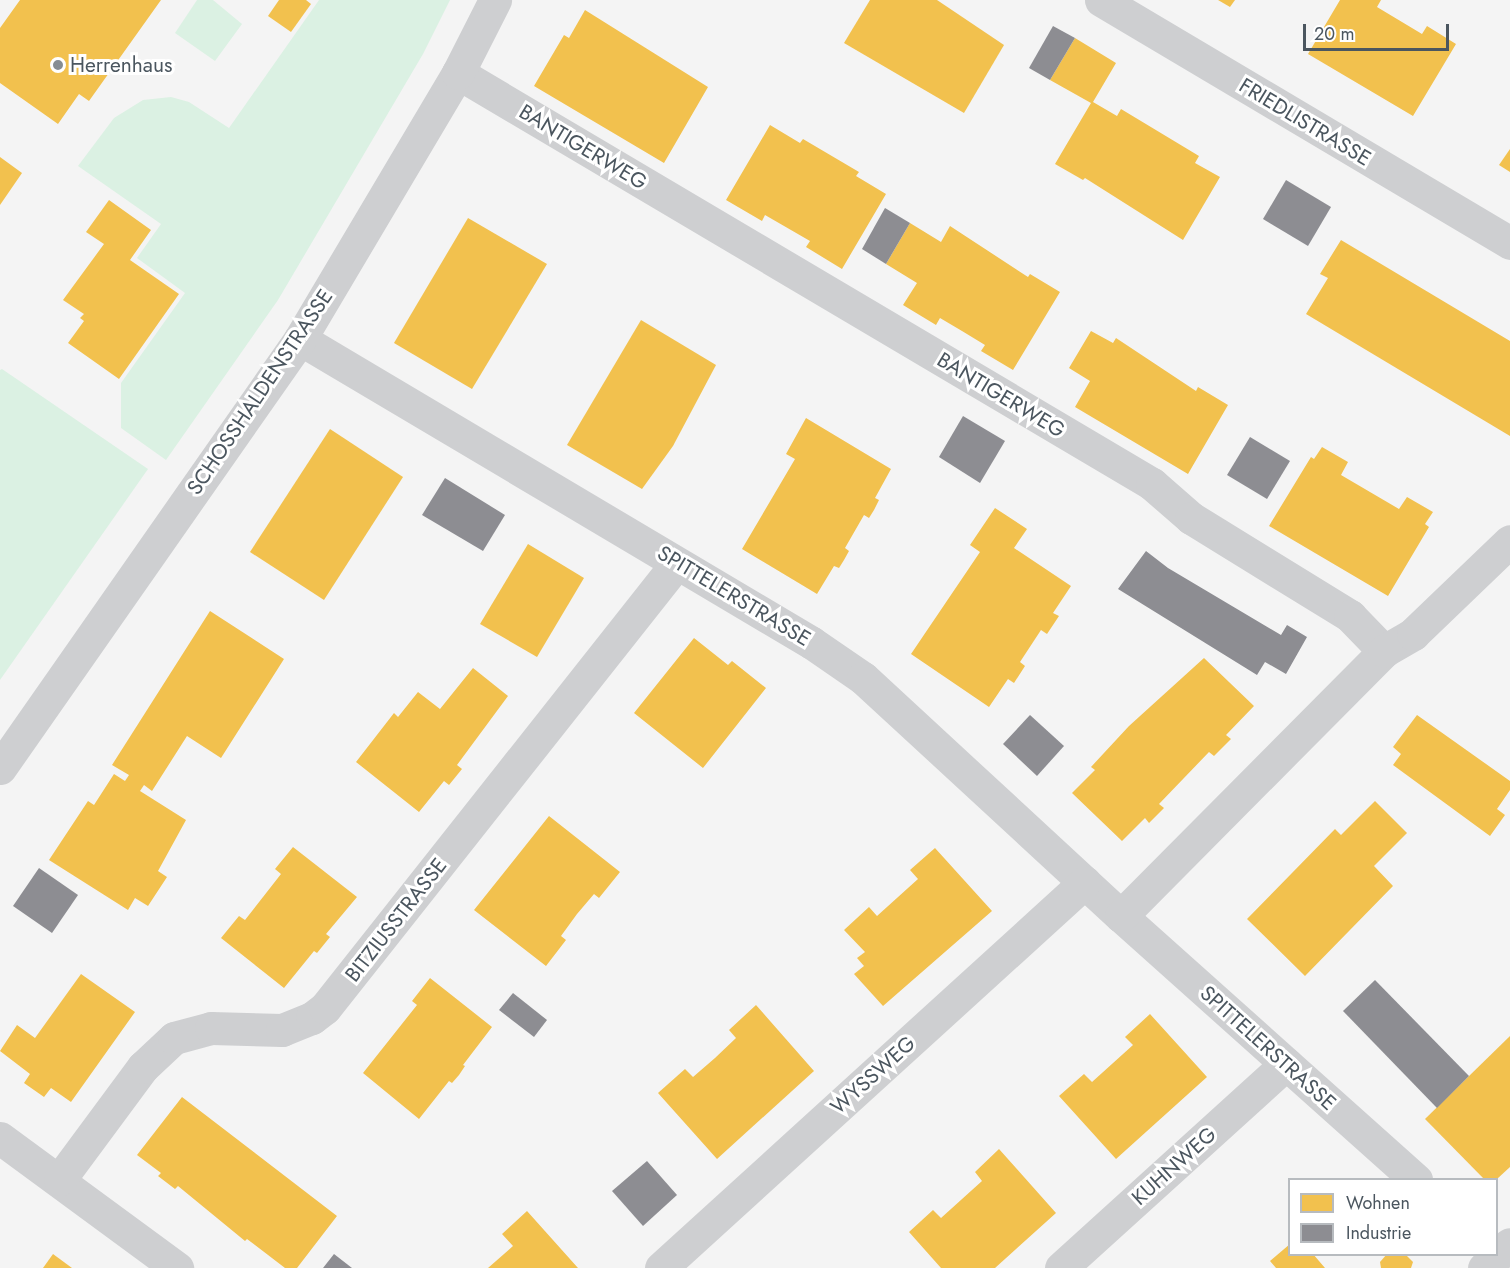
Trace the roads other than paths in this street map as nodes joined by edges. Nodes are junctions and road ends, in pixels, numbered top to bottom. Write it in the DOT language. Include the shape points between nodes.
graph roads {
  1 [pos="495,0"];
  2 [pos="1101,0"];
  3 [pos="458,73"];
  4 [pos="1510,243"];
  5 [pos="300,339"];
  6 [pos="1510,541"];
  7 [pos="677,563"];
  8 [pos="1384,651"];
  9 [pos="0,768"];
  10 [pos="1085,882"];
  11 [pos="1121,916"];
  12 [pos="1286,1064"];
  13 [pos="0,1138"];
  14 [pos="1415,1178"];
  15 [pos="60,1179"];
  16 [pos="177,1268"];
  17 [pos="661,1268"];
  18 [pos="1061,1268"];
  1 -- 3 [label="street, SCHOSSHALDENSTRASSE"];
  2 -- 4 [label="street, FRIEDLISTRASSE"];
  3 -- 5 [label="street, SCHOSSHALDENSTRASSE"];
  3 -- 8 [label="street, BANTIGERWEG" via="1152,484 1191,518 1350,615"];
  5 -- 7 [label="street, SPITTELERSTRASSE"];
  5 -- 9 [label="street, SCHOSSHALDENSTRASSE"];
  6 -- 8 [label="street" via="1413,634"];
  7 -- 10 [label="street, SPITTELERSTRASSE" via="812,642 863,678"];
  7 -- 15 [label="street, BITZIUSSTRASSE" via="325,1008 282,1030 211,1028 174,1038 143,1067"];
  8 -- 11 [label="street"];
  10 -- 11 [label="street, SPITTELERSTRASSE"];
  10 -- 17 [label="street, WYSSWEG"];
  11 -- 12 [label="street, SPITTELERSTRASSE"];
  12 -- 14 [label="street, SPITTELERSTRASSE"];
  12 -- 18 [label="street, KUHNWEG"];
  13 -- 15 [label="street"];
  15 -- 16 [label="street"];
}
